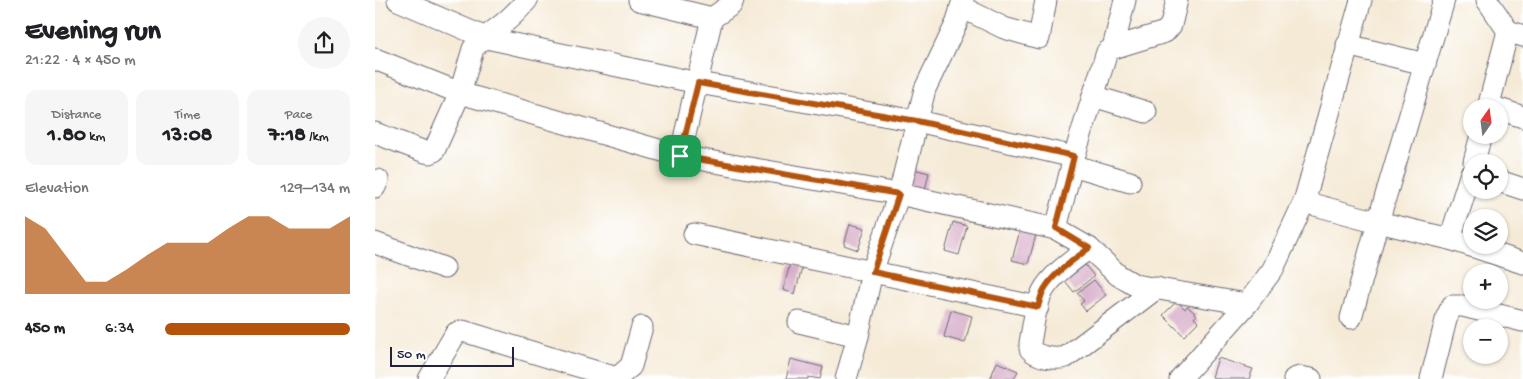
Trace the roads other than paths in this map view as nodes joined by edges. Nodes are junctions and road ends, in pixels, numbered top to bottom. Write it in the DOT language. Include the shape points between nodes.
graph roads {
  1 [pos="527,0"];
  2 [pos="639,0"];
  3 [pos="733,0"];
  4 [pos="1046,0"];
  5 [pos="1125,0"];
  6 [pos="1177,0"];
  7 [pos="1361,0"];
  8 [pos="1444,0"];
  9 [pos="1487,0"];
  10 [pos="401,1"];
  11 [pos="962,3"];
  12 [pos="712,18"];
  13 [pos="1515,33"];
  14 [pos="486,38"];
  15 [pos="1347,45"];
  16 [pos="1113,48"];
  17 [pos="375,59"];
  18 [pos="1425,64"];
  19 [pos="698,83"];
  20 [pos="460,93"];
  21 [pos="1093,96"];
  22 [pos="1495,99"];
  23 [pos="1146,112"];
  24 [pos="1508,113"];
  25 [pos="1523,117"];
  26 [pos="917,121"];
  27 [pos="375,133"];
  28 [pos="680,156"];
  29 [pos="1073,161"];
  30 [pos="1130,182"];
  31 [pos="1508,184"];
  32 [pos="1523,189"];
  33 [pos="899,194"];
  34 [pos="1463,198"];
  35 [pos="1304,202"];
  36 [pos="1377,222"];
  37 [pos="1056,228"];
  38 [pos="694,234"];
  39 [pos="1450,239"];
  40 [pos="375,243"];
  41 [pos="1089,248"];
  42 [pos="1523,263"];
  43 [pos="445,268"];
  44 [pos="873,272"];
  45 [pos="1157,288"];
  46 [pos="1247,304"];
  47 [pos="1038,307"];
  48 [pos="1351,318"];
  49 [pos="1523,321"];
  50 [pos="799,322"];
  51 [pos="642,328"];
  52 [pos="858,336"];
  53 [pos="616,378"];
  54 [pos="429,379"];
  55 [pos="846,379"];
  56 [pos="1180,379"];
  57 [pos="1293,379"];
  58 [pos="1311,379"];
  59 [pos="1431,379"];
  1 -- 14 [label="street"];
  2 -- 12 [label="street"];
  3 -- 12 [label="street"];
  4 -- 11 [label="street" via="1039,38 1004,28"];
  5 -- 16 [label="street"];
  6 -- 16 [label="street" via="1171,25 1165,32"];
  7 -- 15 [label="street"];
  8 -- 18 [label="street"];
  9 -- 13 [label="street"];
  10 -- 14 [label="street"];
  11 -- 26 [label="street" via="957,22 925,89"];
  12 -- 19 [label="street"];
  13 -- 22 [label="street"];
  14 -- 19 [label="street"];
  14 -- 20 [label="street" via="473,48"];
  15 -- 18 [label="street"];
  15 -- 35 [label="street"];
  16 -- 21 [label="street" via="1107,52"];
  17 -- 20 [label="street"];
  18 -- 36 [label="street"];
  19 -- 26 [label="street"];
  19 -- 28 [label="street"];
  20 -- 27 [label="street" via="434,151 430,153"];
  20 -- 28 [label="street"];
  21 -- 23 [label="street"];
  21 -- 29 [label="street"];
  24 -- 25 [label="street"];
  26 -- 29 [label="street"];
  26 -- 33 [label="street"];
  28 -- 33 [label="street"];
  29 -- 30 [label="street"];
  29 -- 37 [label="street"];
  31 -- 32 [label="street"];
  33 -- 37 [label="street"];
  33 -- 44 [label="street"];
  34 -- 39 [label="street"];
  35 -- 36 [label="street"];
  35 -- 46 [label="street" via="1273,269"];
  36 -- 39 [label="street"];
  36 -- 48 [label="street"];
  37 -- 41 [label="street"];
  38 -- 44 [label="street"];
  39 -- 42 [label="street"];
  40 -- 43 [label="street"];
  41 -- 45 [label="street" via="1127,281"];
  41 -- 47 [label="street" via="1055,276 1041,296"];
  44 -- 47 [label="street"];
  44 -- 52 [label="street"];
  45 -- 46 [label="street"];
  45 -- 47 [label="street" via="1061,358 1035,354 1029,349"];
  46 -- 56 [label="street"];
  49 -- 59 [label="street" via="1452,306"];
  50 -- 52 [label="street"];
  51 -- 53 [label="street" via="631,366"];
  52 -- 55 [label="street"];
  53 -- 54 [label="street" via="463,331 456,332"];
  57 -- 58 [label="street"];
}
